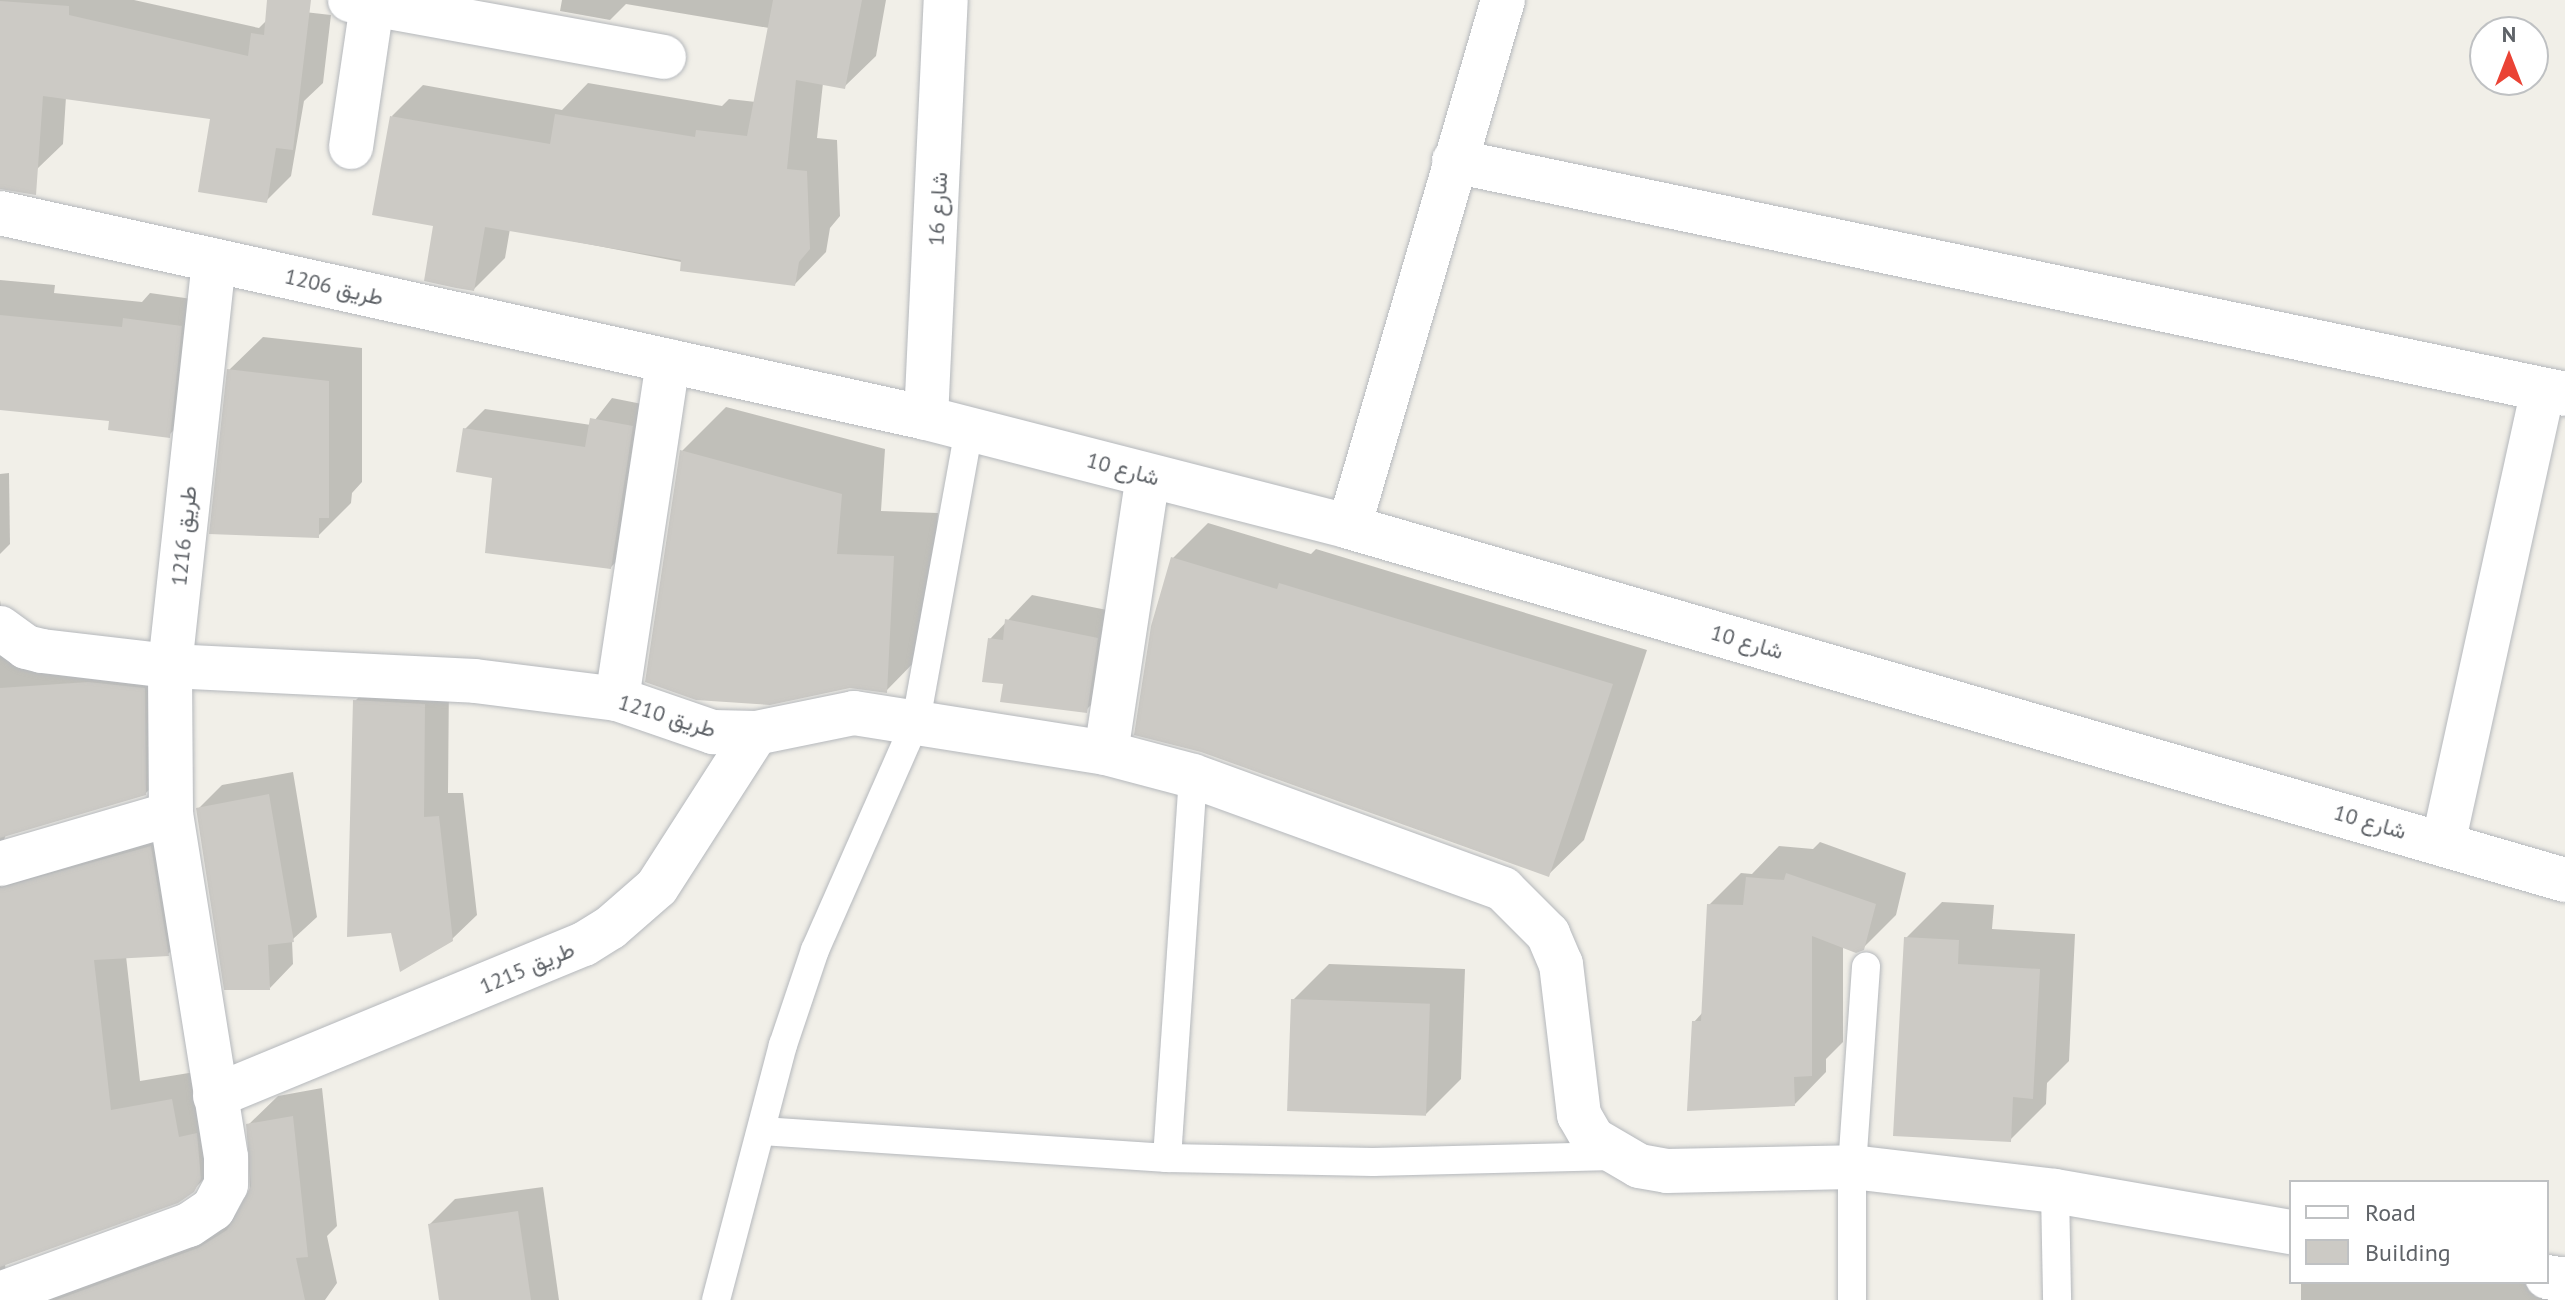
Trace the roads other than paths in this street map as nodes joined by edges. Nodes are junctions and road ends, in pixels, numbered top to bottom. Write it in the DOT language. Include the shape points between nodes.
graph roads {
  1 [pos="946,0"];
  2 [pos="1503,0"];
  3 [pos="361,2"];
  4 [pos="664,57"];
  5 [pos="351,147"];
  6 [pos="1454,161"];
  7 [pos="0,213"];
  8 [pos="214,260"];
  9 [pos="668,361"];
  10 [pos="2554,392"];
  11 [pos="926,418"];
  12 [pos="969,429"];
  13 [pos="1148,476"];
  14 [pos="1349,527"];
  15 [pos="0,628"];
  16 [pos="170,666"];
  17 [pos="617,699"];
  18 [pos="916,721"];
  19 [pos="756,733"];
  20 [pos="1106,753"];
  21 [pos="1193,776"];
  22 [pos="171,814"];
  23 [pos="2443,844"];
  24 [pos="0,864"];
  25 [pos="2565,880"];
  26 [pos="1866,966"];
  27 [pos="215,1096"];
  28 [pos="762,1131"];
  29 [pos="1614,1156"];
  30 [pos="1167,1158"];
  31 [pos="1852,1167"];
  32 [pos="2055,1191"];
  33 [pos="2289,1232"];
  34 [pos="0,1294"];
  35 [pos="716,1300"];
  36 [pos="1852,1300"];
  37 [pos="2057,1300"];
  1 -- 11 [label="street, شارع 16"];
  2 -- 6 [label="street"];
  3 -- 4 [label="street"];
  3 -- 5 [label="street"];
  6 -- 10 [label="street"];
  6 -- 14 [label="street"];
  7 -- 8 [label="street, طريق 1206"];
  8 -- 9 [label="street, طريق 1206"];
  8 -- 16 [label="street, طريق 1216"];
  9 -- 11 [label="street, طريق 1206"];
  9 -- 17 [label="street"];
  10 -- 23 [label="street"];
  11 -- 12 [label="street, شارع 10"];
  12 -- 13 [label="street, شارع 10"];
  12 -- 18 [label="lane"];
  13 -- 14 [label="street, شارع 10"];
  13 -- 20 [label="street"];
  14 -- 23 [label="street, شارع 10"];
  15 -- 16 [label="street, طريق 1210" via="26,647 42,651"];
  16 -- 17 [label="street, طريق 1210" via="475,681"];
  16 -- 22 [label="street, طريق 1216"];
  17 -- 19 [label="street, طريق 1210" via="713,732"];
  18 -- 19 [label="street, طريق 1210" via="854,713"];
  18 -- 20 [label="street, طريق 1210"];
  18 -- 28 [label="lane" via="815,950 783,1045"];
  19 -- 27 [label="street, طريق 1215" via="657,887 610,928 584,944"];
  20 -- 21 [label="street, طريق 1210"];
  21 -- 29 [label="street, طريق 1210" via="1503,889 1528,909 1548,934 1561,964 1579,1115 1593,1139"];
  21 -- 30 [label="lane"];
  22 -- 24 [label="street"];
  22 -- 27 [label="street, طريق 1216"];
  23 -- 25 [label="street, شارع 10"];
  26 -- 31 [label="lane"];
  27 -- 34 [label="street, طريق 1216" via="226,1185 202,1218"];
  28 -- 30 [label="lane"];
  28 -- 35 [label="lane"];
  29 -- 30 [label="lane" via="1373,1162"];
  29 -- 31 [label="street" via="1667,1171"];
  31 -- 32 [label="street"];
  31 -- 36 [label="lane"];
  32 -- 33 [label="street"];
  32 -- 37 [label="lane"];
}
